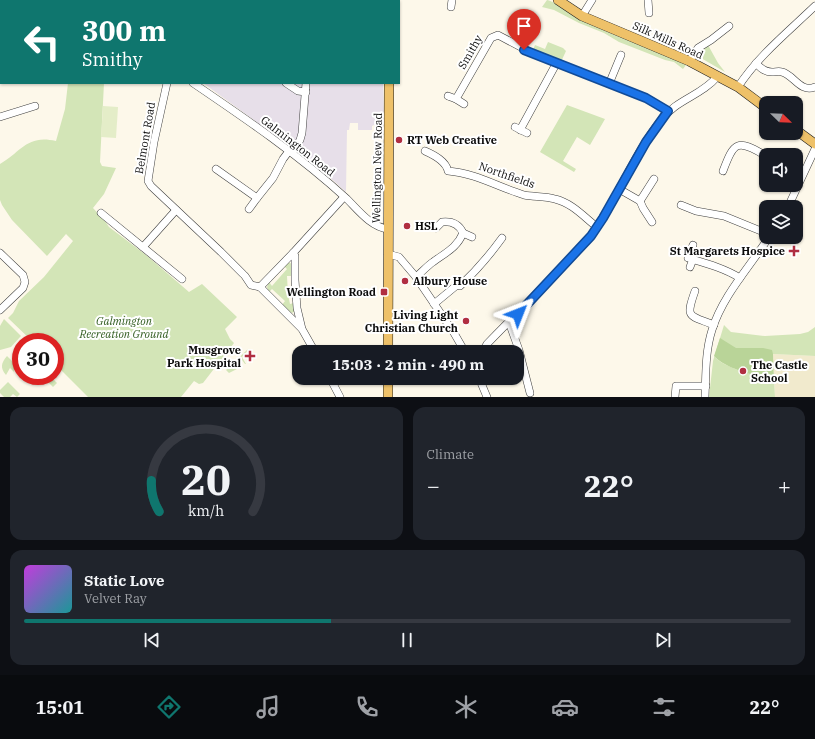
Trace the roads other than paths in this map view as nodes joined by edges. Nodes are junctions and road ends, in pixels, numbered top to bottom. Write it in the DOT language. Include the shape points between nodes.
graph roads {
  1 [pos="558,0"];
  2 [pos="592,0"];
  3 [pos="648,2"];
  4 [pos="656,3"];
  5 [pos="815,6"];
  6 [pos="649,13"];
  7 [pos="582,16"];
  8 [pos="729,26"];
  9 [pos="620,55"];
  10 [pos="689,61"];
  11 [pos="756,63"];
  12 [pos="556,64"];
  13 [pos="718,76"];
  14 [pos="167,84"];
  15 [pos="194,84"];
  16 [pos="288,84"];
  17 [pos="306,84"];
  18 [pos="389,84"];
  19 [pos="609,84"];
  20 [pos="738,87"];
  21 [pos="815,87"];
  22 [pos="306,92"];
  23 [pos="448,96"];
  24 [pos="456,99"];
  25 [pos="759,103"];
  26 [pos="464,104"];
  27 [pos="32,109"];
  28 [pos="668,111"];
  29 [pos="0,117"];
  30 [pos="521,130"];
  31 [pos="803,135"];
  32 [pos="815,144"];
  33 [pos="815,149"];
  34 [pos="425,151"];
  35 [pos="290,152"];
  36 [pos="759,153"];
  37 [pos="803,167"];
  38 [pos="216,169"];
  39 [pos="723,171"];
  40 [pos="654,179"];
  41 [pos="619,189"];
  42 [pos="344,197"];
  43 [pos="257,198"];
  44 [pos="640,201"];
  45 [pos="681,204"];
  46 [pos="249,209"];
  47 [pos="176,210"];
  48 [pos="106,215"];
  49 [pos="652,222"];
  50 [pos="597,227"];
  51 [pos="436,228"];
  52 [pos="388,229"];
  53 [pos="759,230"];
  54 [pos="463,233"];
  55 [pos="472,237"];
  56 [pos="502,238"];
  57 [pos="764,244"];
  58 [pos="692,245"];
  59 [pos="143,247"];
  60 [pos="0,253"];
  61 [pos="292,253"];
  62 [pos="388,254"];
  63 [pos="693,259"];
  64 [pos="690,267"];
  65 [pos="416,276"];
  66 [pos="740,278"];
  67 [pos="182,279"];
  68 [pos="260,287"];
  69 [pos="695,291"];
  70 [pos="434,304"];
  71 [pos="0,310"];
  72 [pos="509,323"];
  73 [pos="714,325"];
  74 [pos="302,329"];
  75 [pos="311,345"];
  76 [pos="388,345"];
  77 [pos="460,345"];
  78 [pos="486,345"];
  79 [pos="334,385"];
  80 [pos="388,385"];
  81 [pos="482,385"];
  82 [pos="706,386"];
  83 [pos="530,393"];
  84 [pos="340,397"];
  85 [pos="388,397"];
  86 [pos="487,397"];
  87 [pos="675,397"];
  88 [pos="705,397"];
  1 -- 7 [label="main road, Silk Mills Road"];
  2 -- 7 [label="street"];
  3 -- 4 [label="street"];
  3 -- 6 [label="street"];
  5 -- 11 [label="street"];
  7 -- 10 [label="main road, Silk Mills Road"];
  8 -- 10 [label="street" via="698,48"];
  9 -- 19 [label="street"];
  10 -- 13 [label="main road, Silk Mills Road"];
  11 -- 20 [label="street"];
  11 -- 21 [label="street" via="768,71 788,75 807,89"];
  12 -- 19 [label="street, Smithy"];
  12 -- 24 [label="street, Smithy" via="498,35 495,36 491,38"];
  12 -- 30 [label="street"];
  13 -- 20 [label="main road, Silk Mills Road"];
  13 -- 28 [label="street" via="699,93"];
  14 -- 47 [label="street, Belmont Road" via="148,181"];
  15 -- 35 [label="street, Galmington Road"];
  16 -- 22 [label="street" via="298,91"];
  17 -- 22 [label="street"];
  18 -- 52 [label="main road, Wellington New Road"];
  19 -- 28 [label="street, Smithy" via="648,99"];
  20 -- 25 [label="main road, Silk Mills Road"];
  22 -- 35 [label="street" via="302,133 300,140"];
  23 -- 24 [label="street"];
  24 -- 26 [label="street"];
  27 -- 29 [label="street"];
  28 -- 41 [label="street" via="646,142"];
  31 -- 32 [label="main road"];
  33 -- 37 [label="street"];
  34 -- 50 [label="street, Northfields" via="435,152 447,166 448,175 462,172 528,196 562,201"];
  35 -- 42 [label="street, Galmington Road"];
  35 -- 43 [label="street"];
  36 -- 39 [label="street" via="745,146 737,146 730,154"];
  38 -- 43 [label="street"];
  40 -- 44 [label="street"];
  41 -- 44 [label="street"];
  41 -- 50 [label="street"];
  42 -- 52 [label="street, Galmington Road" via="373,223"];
  42 -- 61 [label="street"];
  43 -- 46 [label="street"];
  44 -- 49 [label="street"];
  45 -- 53 [label="street" via="696,211 724,216"];
  47 -- 59 [label="street"];
  47 -- 68 [label="street, Belmont Road" via="229,260 232,269 244,275 251,285"];
  48 -- 59 [label="street"];
  50 -- 72 [label="street" via="575,254"];
  51 -- 54 [label="street" via="441,219 458,225"];
  52 -- 62 [label="main road, Wellington New Road"];
  54 -- 55 [label="street"];
  54 -- 65 [label="street" via="449,252"];
  56 -- 70 [label="street" via="471,276"];
  57 -- 66 [label="street"];
  58 -- 63 [label="street" via="688,258"];
  59 -- 67 [label="street"];
  60 -- 71 [label="street" via="25,282 23,288"];
  61 -- 68 [label="street"];
  61 -- 74 [label="street" via="295,256 296,294"];
  62 -- 65 [label="street" via="399,257"];
  62 -- 76 [label="main road"];
  63 -- 64 [label="street"];
  63 -- 66 [label="street"];
  65 -- 70 [label="street"];
  66 -- 73 [label="street" via="726,298"];
  68 -- 74 [label="street, Belmont Road"];
  69 -- 73 [label="street" via="689,308 692,316"];
  70 -- 77 [label="street"];
  72 -- 78 [label="street"];
  72 -- 83 [label="street" via="520,350"];
  73 -- 82 [label="street" via="707,355"];
  74 -- 75 [label="street"];
  79 -- 84 [label="street"];
  80 -- 85 [label="main road"];
  81 -- 86 [label="street"];
  82 -- 87 [label="street" via="676,382"];
  82 -- 88 [label="street"];
}
